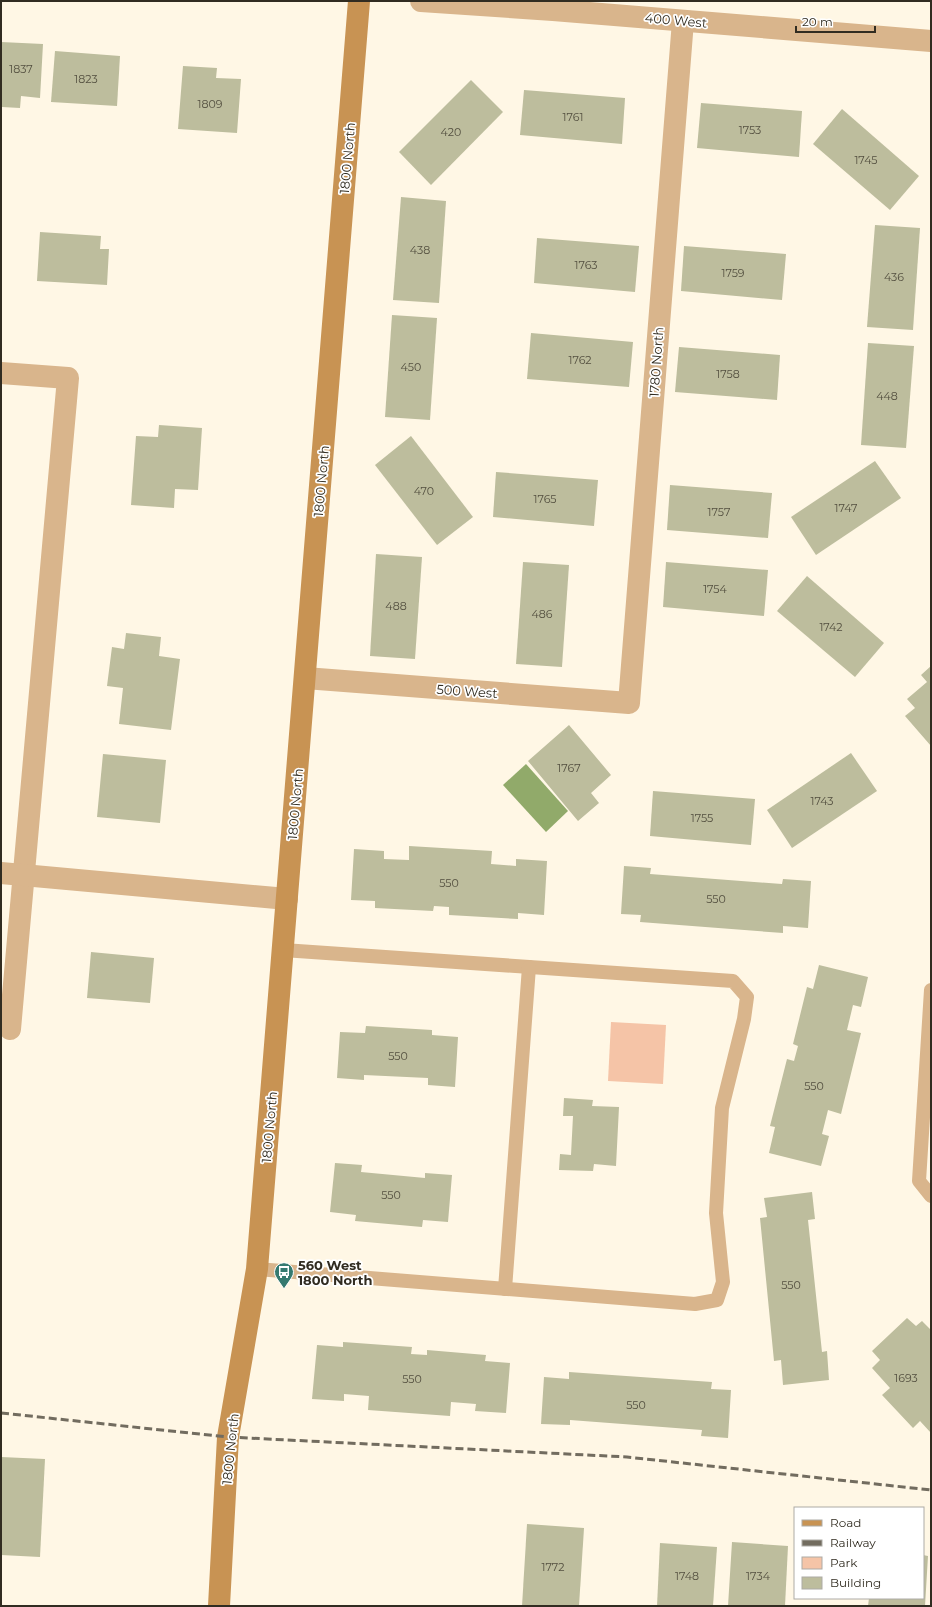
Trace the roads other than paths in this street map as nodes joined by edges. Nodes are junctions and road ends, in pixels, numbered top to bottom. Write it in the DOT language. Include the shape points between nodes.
graph roads {
  1 [pos="359,1"];
  2 [pos="421,1"];
  3 [pos="553,6"];
  4 [pos="683,21"];
  5 [pos="931,41"];
  6 [pos="1,373"];
  7 [pos="305,678"];
  8 [pos="629,703"];
  9 [pos="1,873"];
  10 [pos="23,876"];
  11 [pos="287,900"];
  12 [pos="283,950"];
  13 [pos="529,967"];
  14 [pos="931,990"];
  15 [pos="10,1029"];
  16 [pos="931,1196"];
  17 [pos="257,1269"];
  18 [pos="505,1289"];
  19 [pos="219,1606"];
  1 -- 7 [label="street, 1800 North"];
  2 -- 3 [label="street, 400 West"];
  3 -- 4 [label="street, 400 West"];
  4 -- 5 [label="street, 400 West"];
  4 -- 8 [label="street, 1780 North"];
  6 -- 10 [label="street" via="68,378"];
  7 -- 8 [label="street, 500 West"];
  7 -- 11 [label="street, 1800 North"];
  9 -- 10 [label="street"];
  10 -- 11 [label="street"];
  10 -- 15 [label="street"];
  11 -- 12 [label="street, 1800 North"];
  12 -- 13 [label="lane"];
  12 -- 17 [label="street, 1800 North"];
  13 -- 18 [label="lane"];
  13 -- 18 [label="lane" via="733,981 747,997 722,1108 716,1213 723,1282 717,1300 695,1304"];
  14 -- 16 [label="lane" via="919,1181"];
  17 -- 18 [label="lane"];
  17 -- 19 [label="street, 1800 North" via="228,1437"];
}
